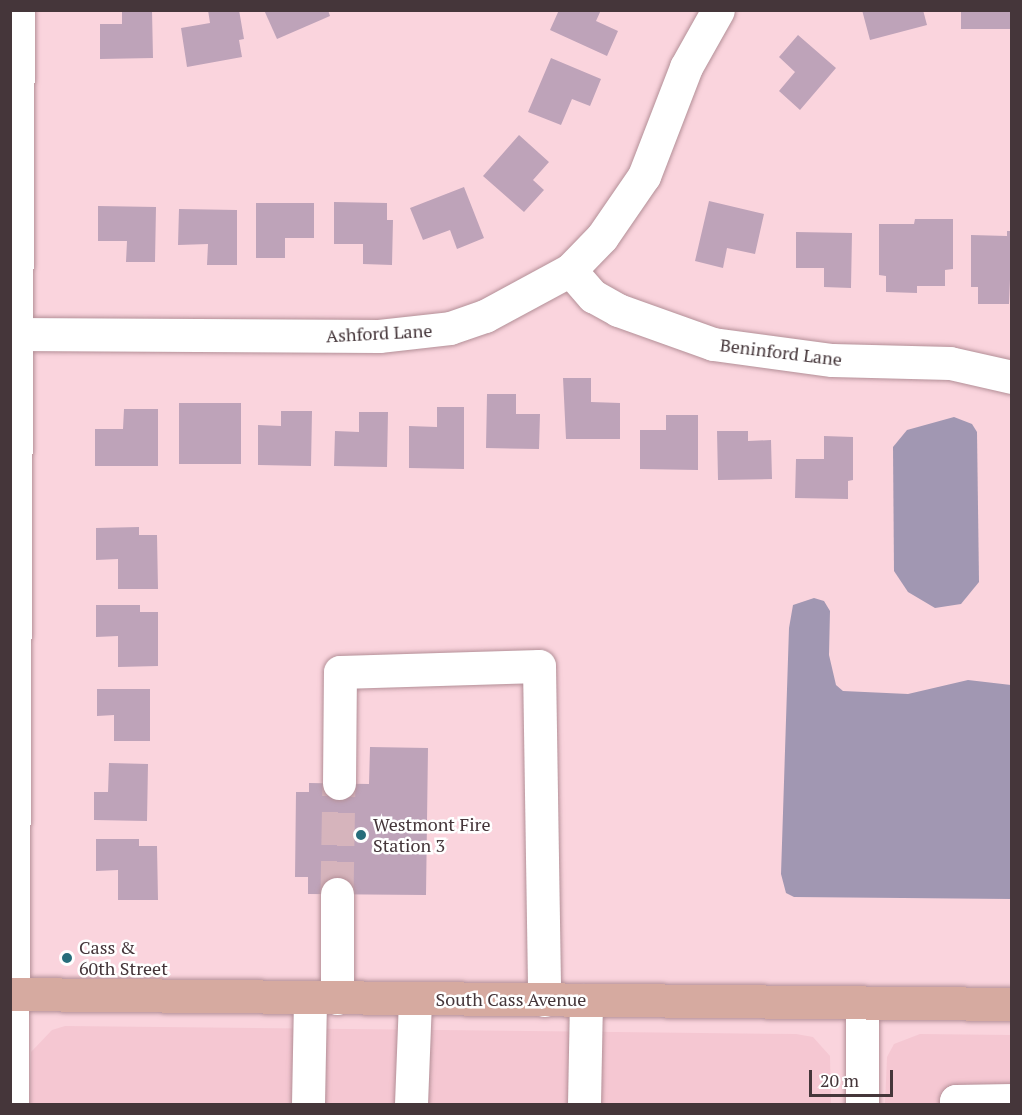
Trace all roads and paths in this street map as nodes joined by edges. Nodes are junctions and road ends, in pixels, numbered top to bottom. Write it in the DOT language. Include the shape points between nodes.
graph roads {
  1 [pos="18,10"];
  2 [pos="718,10"];
  3 [pos="570,270"];
  4 [pos="16,334"];
  5 [pos="1011,377"];
  6 [pos="339,783"];
  7 [pos="338,894"];
  8 [pos="12,994"];
  9 [pos="323,998"];
  10 [pos="415,999"];
  11 [pos="544,1000"];
  12 [pos="586,1000"];
  13 [pos="862,1003"];
  14 [pos="1011,1004"];
  15 [pos="1011,1100"];
  16 [pos="12,1104"];
  17 [pos="308,1104"];
  18 [pos="411,1104"];
  19 [pos="584,1104"];
  20 [pos="862,1104"];
  21 [pos="956,1104"];
  1 -- 4 [label="street"];
  2 -- 3 [label="street, Ashford Lane" via="686,67 644,176 602,237"];
  3 -- 4 [label="street, Ashford Lane" via="485,316 412,334"];
  3 -- 5 [label="street, Beninford Lane" via="593,296 618,310 712,344 832,360 950,363"];
  4 -- 8 [label="street"];
  6 -- 11 [label="street" via="340,672 539,666"];
  7 -- 9 [label="street"];
  8 -- 9 [label="main road, South Cass Avenue"];
  8 -- 16 [label="street"];
  9 -- 10 [label="main road, South Cass Avenue"];
  9 -- 17 [label="street"];
  10 -- 11 [label="main road, South Cass Avenue"];
  10 -- 18 [label="street"];
  11 -- 12 [label="main road, South Cass Avenue"];
  12 -- 13 [label="main road, South Cass Avenue"];
  12 -- 19 [label="street"];
  13 -- 14 [label="main road, South Cass Avenue"];
  13 -- 20 [label="street"];
  15 -- 21 [label="street"];
}
